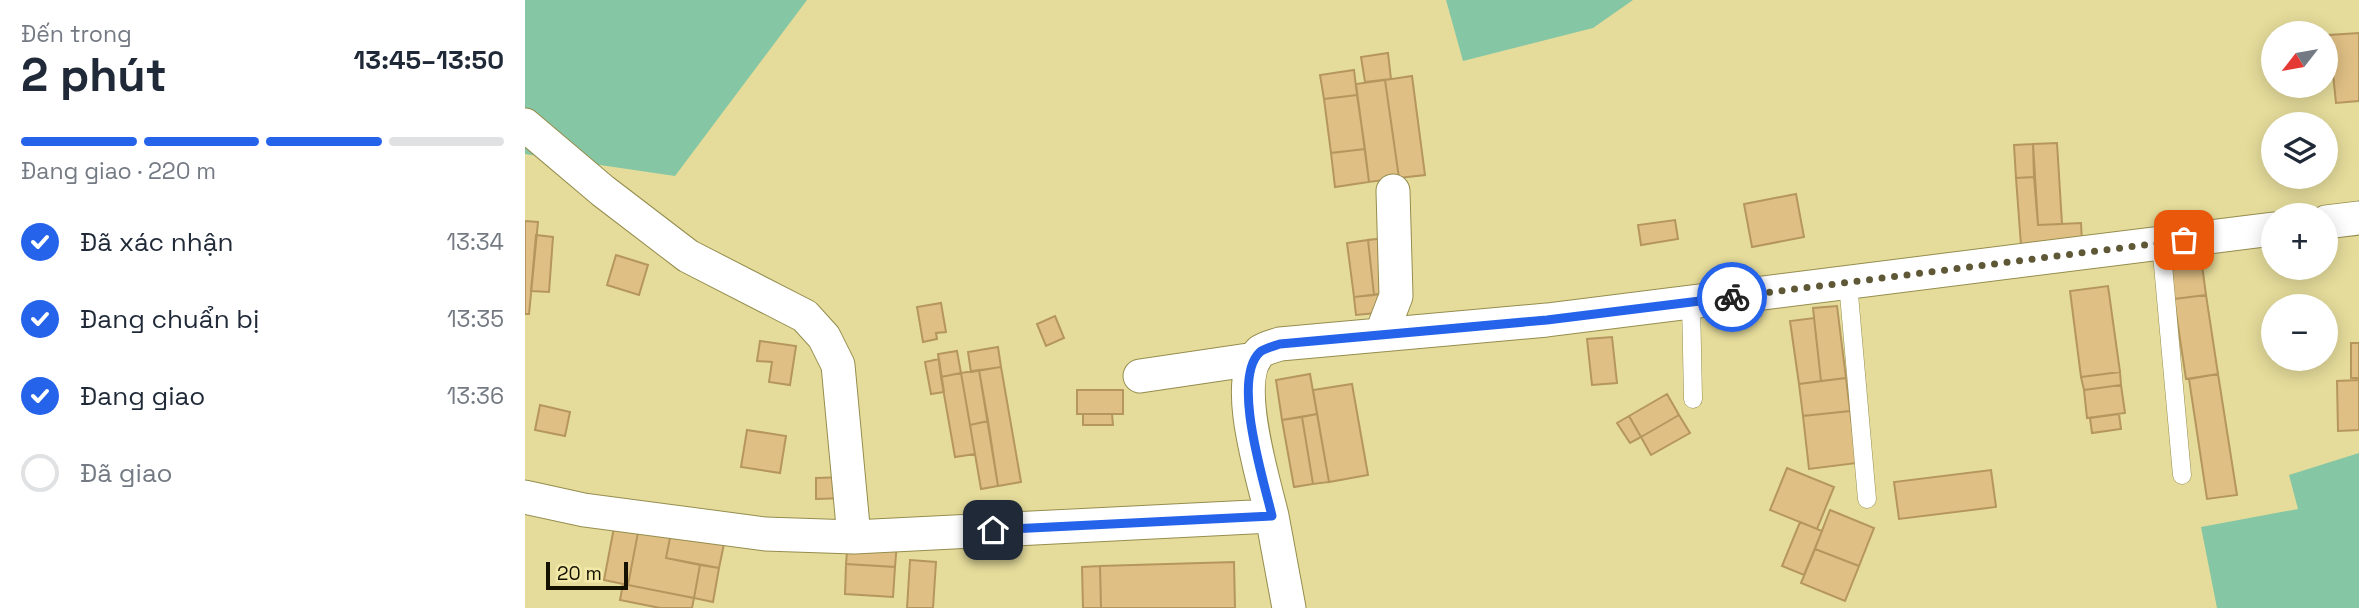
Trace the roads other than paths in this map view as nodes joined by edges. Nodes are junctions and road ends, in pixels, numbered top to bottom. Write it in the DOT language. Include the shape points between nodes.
graph roads {
  1 [pos="525,125"];
  2 [pos="1393,191"];
  3 [pos="2359,218"];
  4 [pos="2338,221"];
  5 [pos="2261,230"];
  6 [pos="2161,243"];
  7 [pos="1848,283"];
  8 [pos="1692,302"];
  9 [pos="1381,335"];
  10 [pos="1255,359"];
  11 [pos="1140,376"];
  12 [pos="1693,399"];
  13 [pos="2182,475"];
  14 [pos="525,497"];
  15 [pos="1867,499"];
  16 [pos="1272,516"];
  17 [pos="854,537"];
  18 [pos="1289,608"];
  1 -- 17 [label="street" via="688,256 805,316 824,337 838,365"];
  2 -- 9 [label="street" via="1396,296"];
  3 -- 4 [label="street"];
  5 -- 6 [label="street"];
  6 -- 7 [label="street"];
  6 -- 13 [label="lane"];
  7 -- 8 [label="street"];
  7 -- 15 [label="lane"];
  8 -- 9 [label="street"];
  8 -- 12 [label="lane"];
  9 -- 10 [label="street" via="1280,344 1262,350"];
  10 -- 11 [label="street"];
  10 -- 16 [label="street" via="1247,390 1249,416"];
  14 -- 17 [label="street" via="584,510 751,533"];
  16 -- 17 [label="street"];
  16 -- 18 [label="street"];
}
